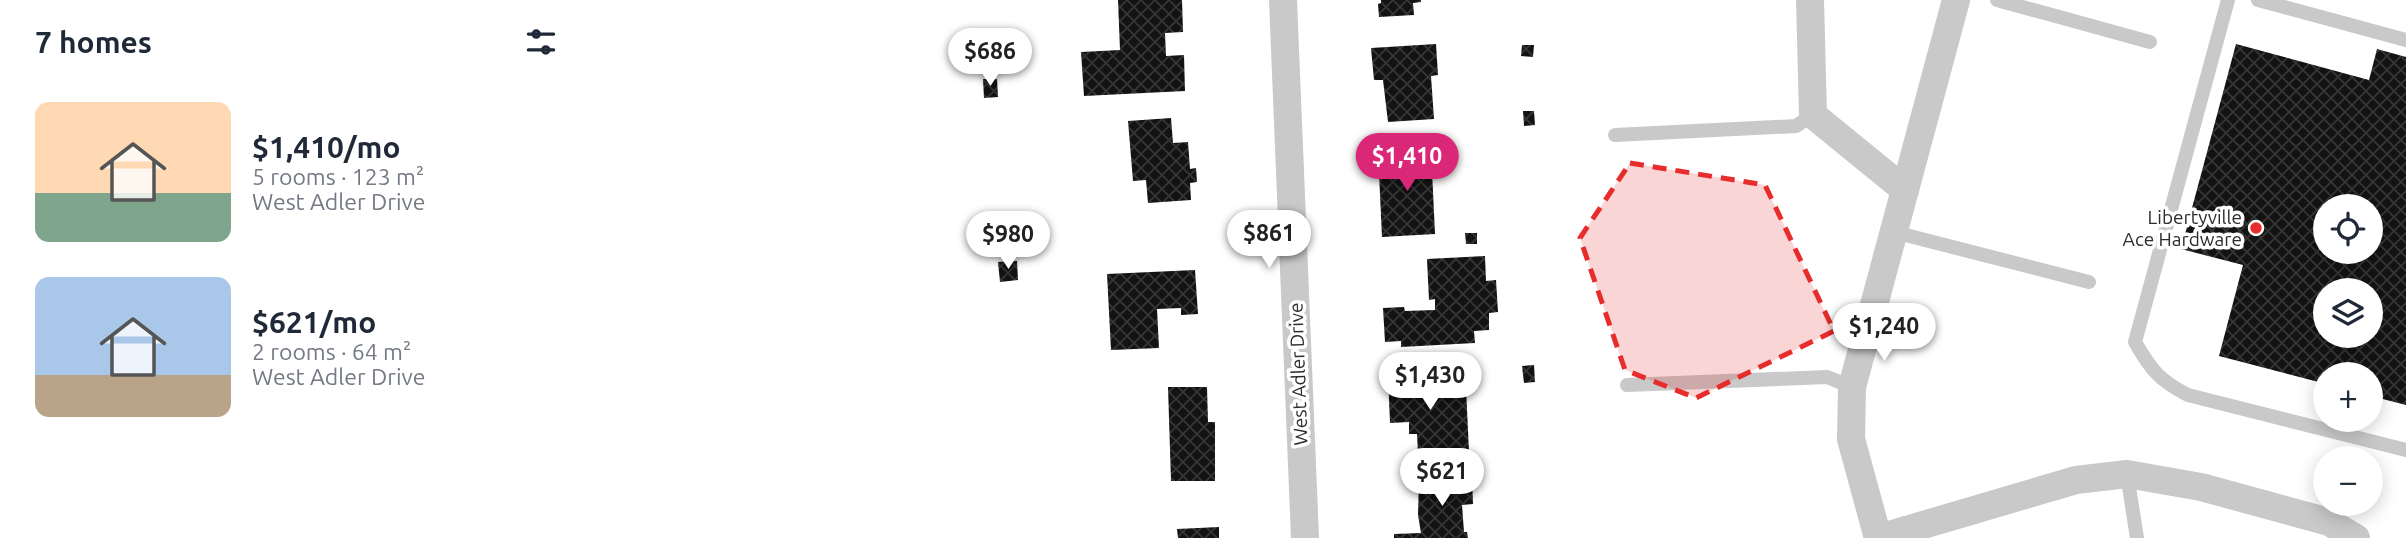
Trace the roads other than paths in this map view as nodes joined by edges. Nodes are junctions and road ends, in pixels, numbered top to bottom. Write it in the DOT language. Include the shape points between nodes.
graph roads {
  1 [pos="1283,0"];
  2 [pos="1810,0"];
  3 [pos="1956,0"];
  4 [pos="1997,0"];
  5 [pos="2228,0"];
  6 [pos="2258,0"];
  7 [pos="2406,40"];
  8 [pos="2150,42"];
  9 [pos="1813,115"];
  10 [pos="1615,135"];
  11 [pos="1905,190"];
  12 [pos="1894,232"];
  13 [pos="2089,282"];
  14 [pos="1627,385"];
  15 [pos="1852,387"];
  16 [pos="2406,450"];
  17 [pos="2127,474"];
  18 [pos="1305,538"];
  19 [pos="1878,538"];
  20 [pos="2137,538"];
  21 [pos="2356,538"];
  1 -- 18 [label="street, West Adler Drive"];
  2 -- 9 [label="street"];
  3 -- 11 [label="street"];
  4 -- 8 [label="lane"];
  5 -- 16 [label="lane" via="2135,342 2167,385 2189,395"];
  6 -- 7 [label="lane"];
  9 -- 10 [label="lane" via="1796,126"];
  9 -- 11 [label="street"];
  11 -- 12 [label="street"];
  12 -- 13 [label="lane"];
  12 -- 15 [label="street"];
  14 -- 15 [label="lane" via="1827,377"];
  15 -- 19 [label="street" via="1851,439"];
  17 -- 19 [label="street" via="2076,480"];
  17 -- 20 [label="lane"];
  17 -- 21 [label="street" via="2201,487 2329,522"];
}
